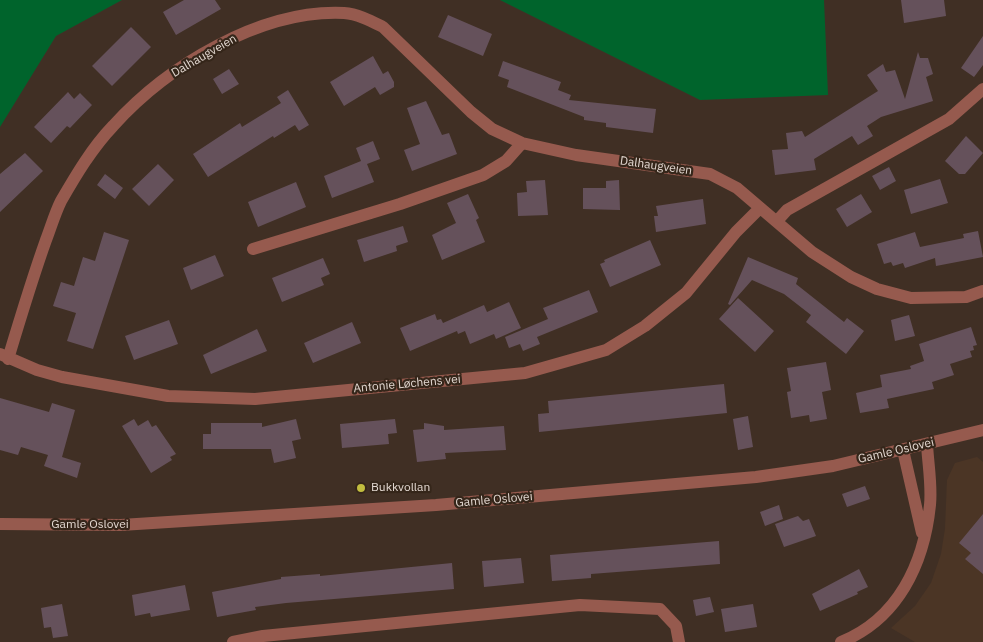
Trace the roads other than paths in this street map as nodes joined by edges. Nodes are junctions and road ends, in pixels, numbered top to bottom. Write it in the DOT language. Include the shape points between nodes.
graph roads {
  1 [pos="983,89"];
  2 [pos="522,143"];
  3 [pos="759,209"];
  4 [pos="777,221"];
  5 [pos="253,249"];
  6 [pos="983,291"];
  7 [pos="4,357"];
  8 [pos="983,430"];
  9 [pos="927,444"];
  10 [pos="903,450"];
  11 [pos="0,524"];
  12 [pos="923,541"];
  13 [pos="233,642"];
  14 [pos="679,642"];
  15 [pos="841,642"];
  1 -- 4 [label="street" via="949,119 787,210"];
  2 -- 3 [label="street, Dalhaugveien" via="576,155 710,174 736,188"];
  2 -- 5 [label="street" via="506,161 483,176"];
  2 -- 7 [label="street, Dalhaugveien" via="492,128 471,112 400,42 366,18 345,13 321,14 282,20 248,31 185,65 147,93 112,127 85,162 60,203"];
  3 -- 4 [label="street, Dalhaugveien"];
  3 -- 7 [label="street, Antonie Løchens vei" via="686,293 645,326 606,350 525,373 255,399 168,396 99,385 37,370"];
  4 -- 6 [label="street, Dalhaugveien" via="812,252 851,278 877,289 912,298 966,296"];
  8 -- 9 [label="street, Gamle Oslovei"];
  9 -- 10 [label="street, Gamle Oslovei"];
  9 -- 12 [label="street" via="930,504"];
  10 -- 11 [label="street, Gamle Oslovei" via="833,466 756,477 436,505 121,525"];
  10 -- 12 [label="street"];
  12 -- 15 [label="street" via="909,583 879,621 859,635"];
  13 -- 14 [label="street" via="263,636 580,605 660,609 676,626"];
}
